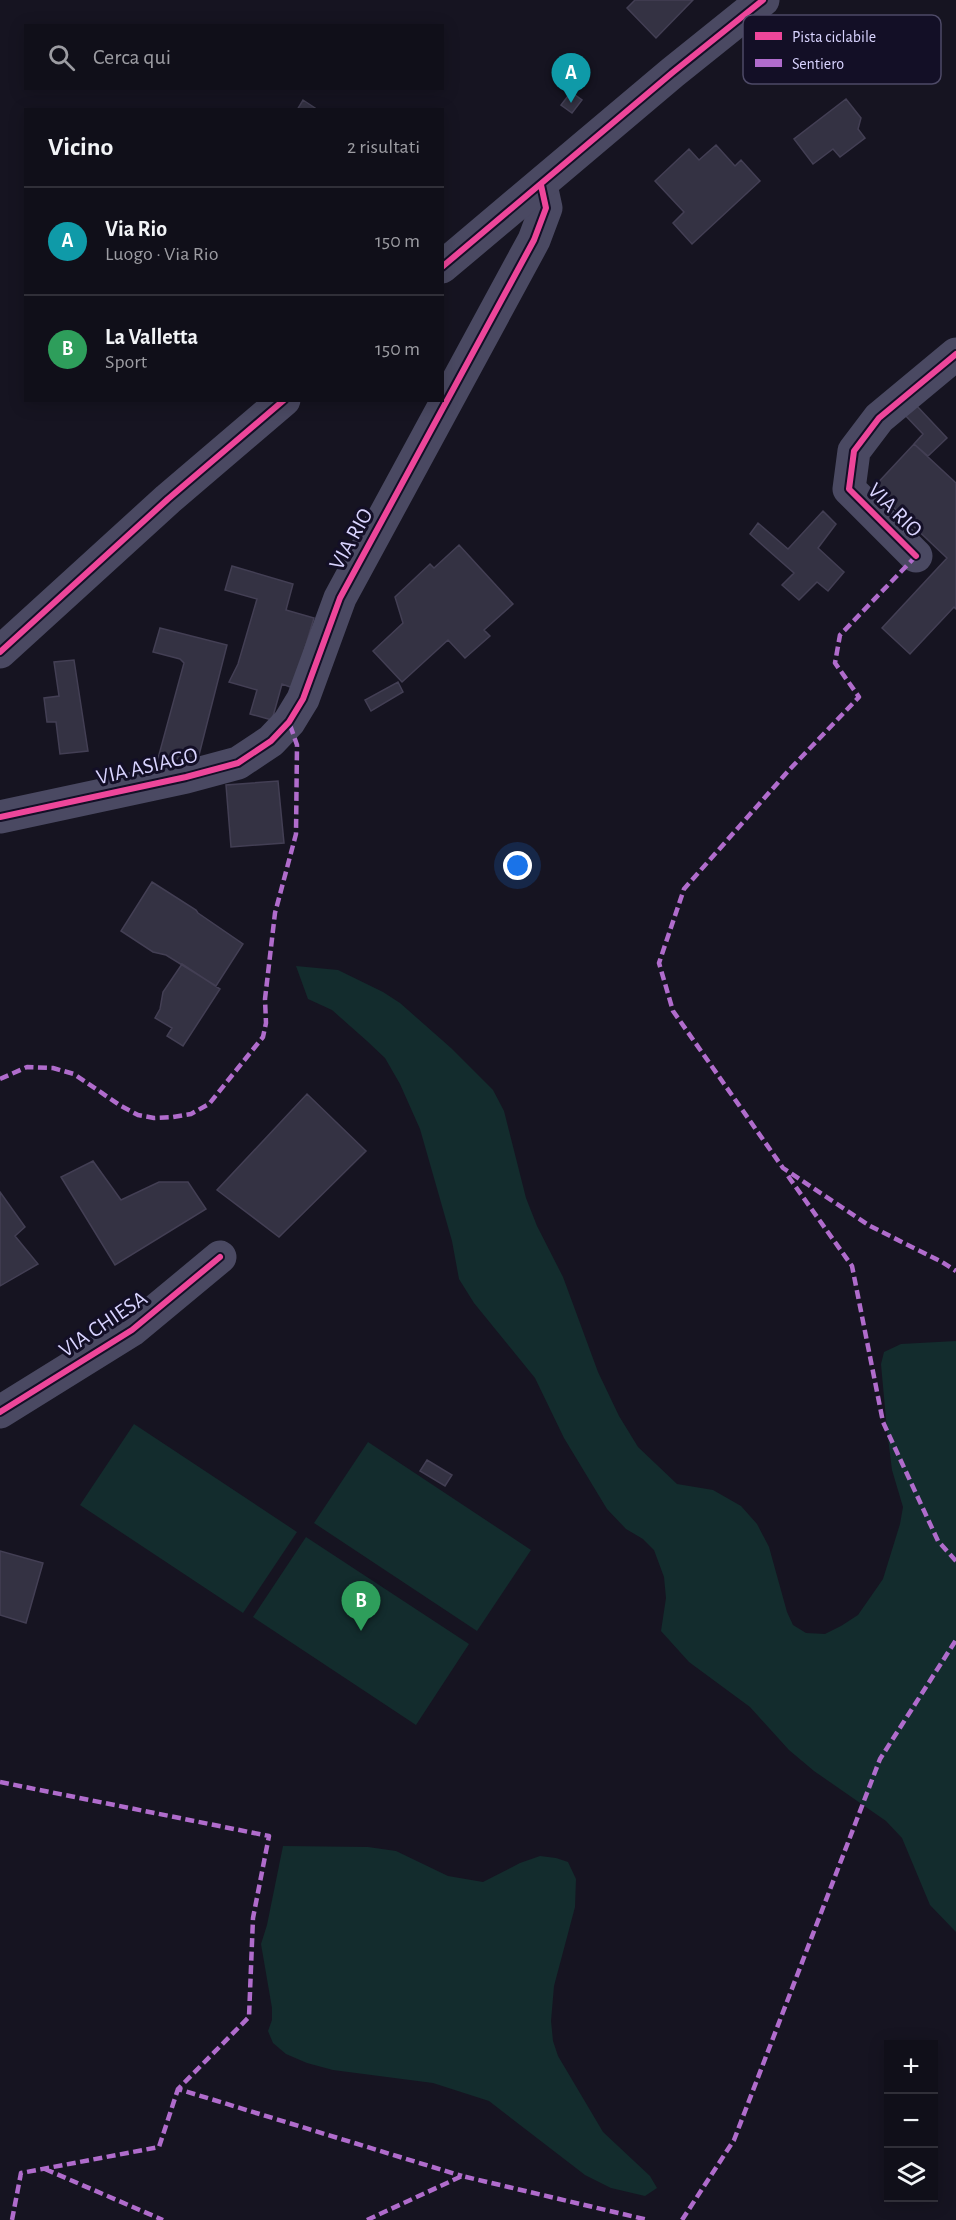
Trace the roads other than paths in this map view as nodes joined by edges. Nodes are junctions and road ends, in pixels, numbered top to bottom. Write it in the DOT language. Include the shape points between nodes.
graph roads {
  1 [pos="763,0"];
  2 [pos="744,15"];
  3 [pos="743,16"];
  4 [pos="541,184"];
  5 [pos="444,265"];
  6 [pos="956,354"];
  7 [pos="282,402"];
  8 [pos="916,556"];
  9 [pos="0,652"];
  10 [pos="289,722"];
  11 [pos="0,817"];
  12 [pos="220,1257"];
  13 [pos="0,1412"];
  1 -- 2 [label="street"];
  3 -- 4 [label="street"];
  4 -- 5 [label="street"];
  4 -- 10 [label="street, VIA RIO" via="546,208 534,240 340,598 303,699"];
  6 -- 8 [label="street, VIA RIO" via="879,418 854,451 849,489"];
  7 -- 9 [label="street"];
  10 -- 11 [label="street, VIA ASIAGO" via="271,741 238,763"];
  12 -- 13 [label="street, VIA CHIESA" via="132,1330"];
}
